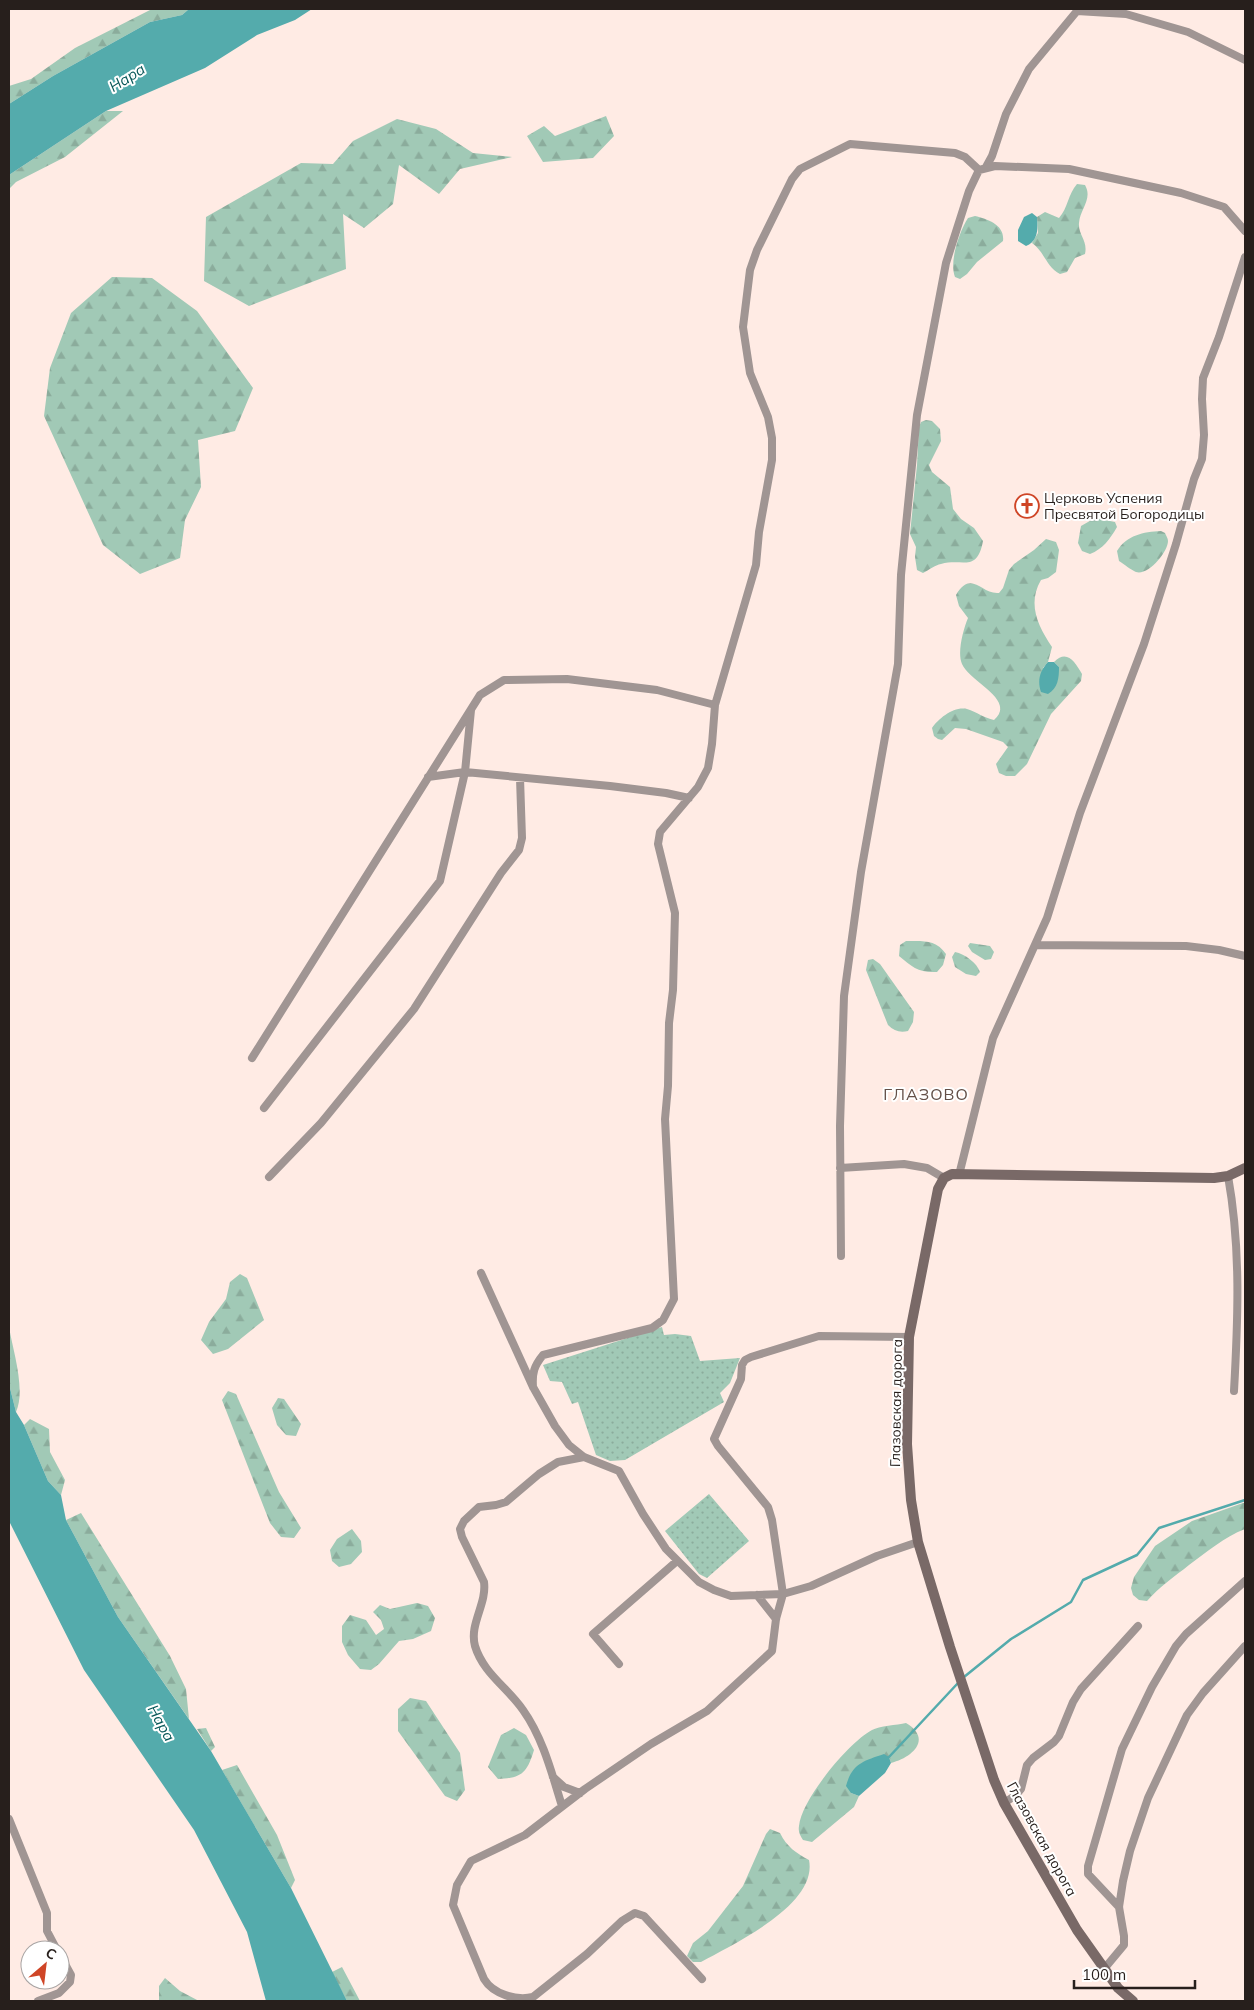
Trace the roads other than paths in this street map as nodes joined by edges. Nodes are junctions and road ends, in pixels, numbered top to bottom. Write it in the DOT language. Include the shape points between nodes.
graph roads {
  1 [pos="1245,60"];
  2 [pos="982,169"];
  3 [pos="1245,230"];
  4 [pos="1245,257"];
  5 [pos="715,705"];
  6 [pos="471,708"];
  7 [pos="465,772"];
  8 [pos="428,777"];
  9 [pos="520,778"];
  10 [pos="689,798"];
  11 [pos="1036,945"];
  12 [pos="1245,956"];
  13 [pos="252,1058"];
  14 [pos="264,1108"];
  15 [pos="840,1168"];
  16 [pos="1245,1168"];
  17 [pos="959,1175"];
  18 [pos="1228,1176"];
  19 [pos="269,1177"];
  20 [pos="944,1178"];
  21 [pos="841,1256"];
  22 [pos="481,1273"];
  23 [pos="910,1337"];
  24 [pos="534,1387"];
  25 [pos="1234,1391"];
  26 [pos="584,1456"];
  27 [pos="918,1542"];
  28 [pos="677,1561"];
  29 [pos="1245,1581"];
  30 [pos="783,1594"];
  31 [pos="757,1595"];
  32 [pos="776,1619"];
  33 [pos="1138,1626"];
  34 [pos="1245,1646"];
  35 [pos="618,1664"];
  36 [pos="553,1777"];
  37 [pos="580,1793"];
  38 [pos="1004,1803"];
  39 [pos="562,1806"];
  40 [pos="9,1819"];
  41 [pos="1119,1907"];
  42 [pos="52,1940"];
  43 [pos="1104,1969"];
  44 [pos="702,1979"];
  45 [pos="62,1990"];
  46 [pos="1122,1997"];
  47 [pos="38,2001"];
  48 [pos="1134,2001"];
  1 -- 2 [label="street" via="1188,32 1126,14 1077,11 1029,69 1006,114 992,156"];
  2 -- 3 [label="street" via="995,166 1069,170 1181,193 1224,208"];
  2 -- 5 [label="street" via="965,156 955,153 850,144 800,169 777,206 750,270 743,327 750,372 768,417 772,460 754,572"];
  2 -- 15 [label="street" via="969,191 946,263 916,415 901,575 898,664 861,872 844,996"];
  4 -- 11 [label="street" via="1203,378 1202,459 1144,644 1086,797"];
  5 -- 6 [label="street" via="657,690 567,679 504,680 480,695"];
  5 -- 10 [label="street" via="708,768"];
  6 -- 7 [label="street"];
  6 -- 8 [label="street"];
  7 -- 8 [label="street"];
  7 -- 9 [label="street"];
  7 -- 14 [label="street" via="440,881"];
  8 -- 13 [label="street"];
  9 -- 10 [label="street"];
  9 -- 19 [label="street" via="522,838 519,850 404,1022 321,1123"];
  10 -- 24 [label="street" via="660,832 658,844 675,913 664,1119 674,1299 663,1320 652,1328 543,1355 533,1371"];
  11 -- 12 [label="street" via="1186,946"];
  11 -- 17 [label="street" via="993,1038"];
  15 -- 20 [label="street" via="904,1164 927,1168"];
  15 -- 21 [label="street"];
  16 -- 18 [label="street"];
  17 -- 18 [label="street"];
  17 -- 20 [label="street"];
  18 -- 25 [label="street" via="1238,1253 1239,1306"];
  20 -- 23 [label="street, Глазовская дорога" via="938,1189"];
  22 -- 24 [label="street"];
  23 -- 27 [label="street, Глазовская дорога" via="907,1444"];
  23 -- 30 [label="street" via="819,1336 751,1356 742,1365 741,1379 714,1439 768,1507"];
  24 -- 26 [label="street" via="564,1439"];
  26 -- 28 [label="street" via="619,1471 643,1514"];
  26 -- 36 [label="street" via="558,1462 525,1484 506,1502 479,1507 460,1529 486,1590 473,1634 476,1648 487,1669 532,1724"];
  27 -- 30 [label="street" via="877,1556 811,1586"];
  27 -- 38 [label="street, Глазовская дорога" via="962,1685"];
  28 -- 31 [label="street" via="699,1582 714,1590 731,1596"];
  28 -- 35 [label="street" via="593,1634"];
  29 -- 41 [label="street" via="1176,1646 1122,1749 1088,1866 1088,1874"];
  30 -- 31 [label="street"];
  30 -- 32 [label="street"];
  31 -- 32 [label="street"];
  32 -- 37 [label="street" via="772,1651 706,1710"];
  33 -- 38 [label="street" via="1081,1689 1059,1736 1027,1765 1021,1789"];
  34 -- 41 [label="street" via="1203,1693 1187,1715 1170,1749 1148,1798 1130,1851"];
  36 -- 37 [label="street" via="564,1787"];
  36 -- 39 [label="street"];
  37 -- 39 [label="street"];
  38 -- 43 [label="street, Глазовская дорога" via="1077,1930"];
  39 -- 44 [label="street" via="525,1835 471,1861 457,1885 453,1906 489,1987 523,1999 532,1996 587,1954 622,1921 635,1914 644,1916"];
  40 -- 42 [label="street" via="47,1913 47,1931"];
  41 -- 43 [label="street" via="1124,1945"];
  43 -- 46 [label="street, Глазовская дорога"];
  45 -- 47 [label="street"];
  46 -- 48 [label="street, Глазовская дорога"];
}
